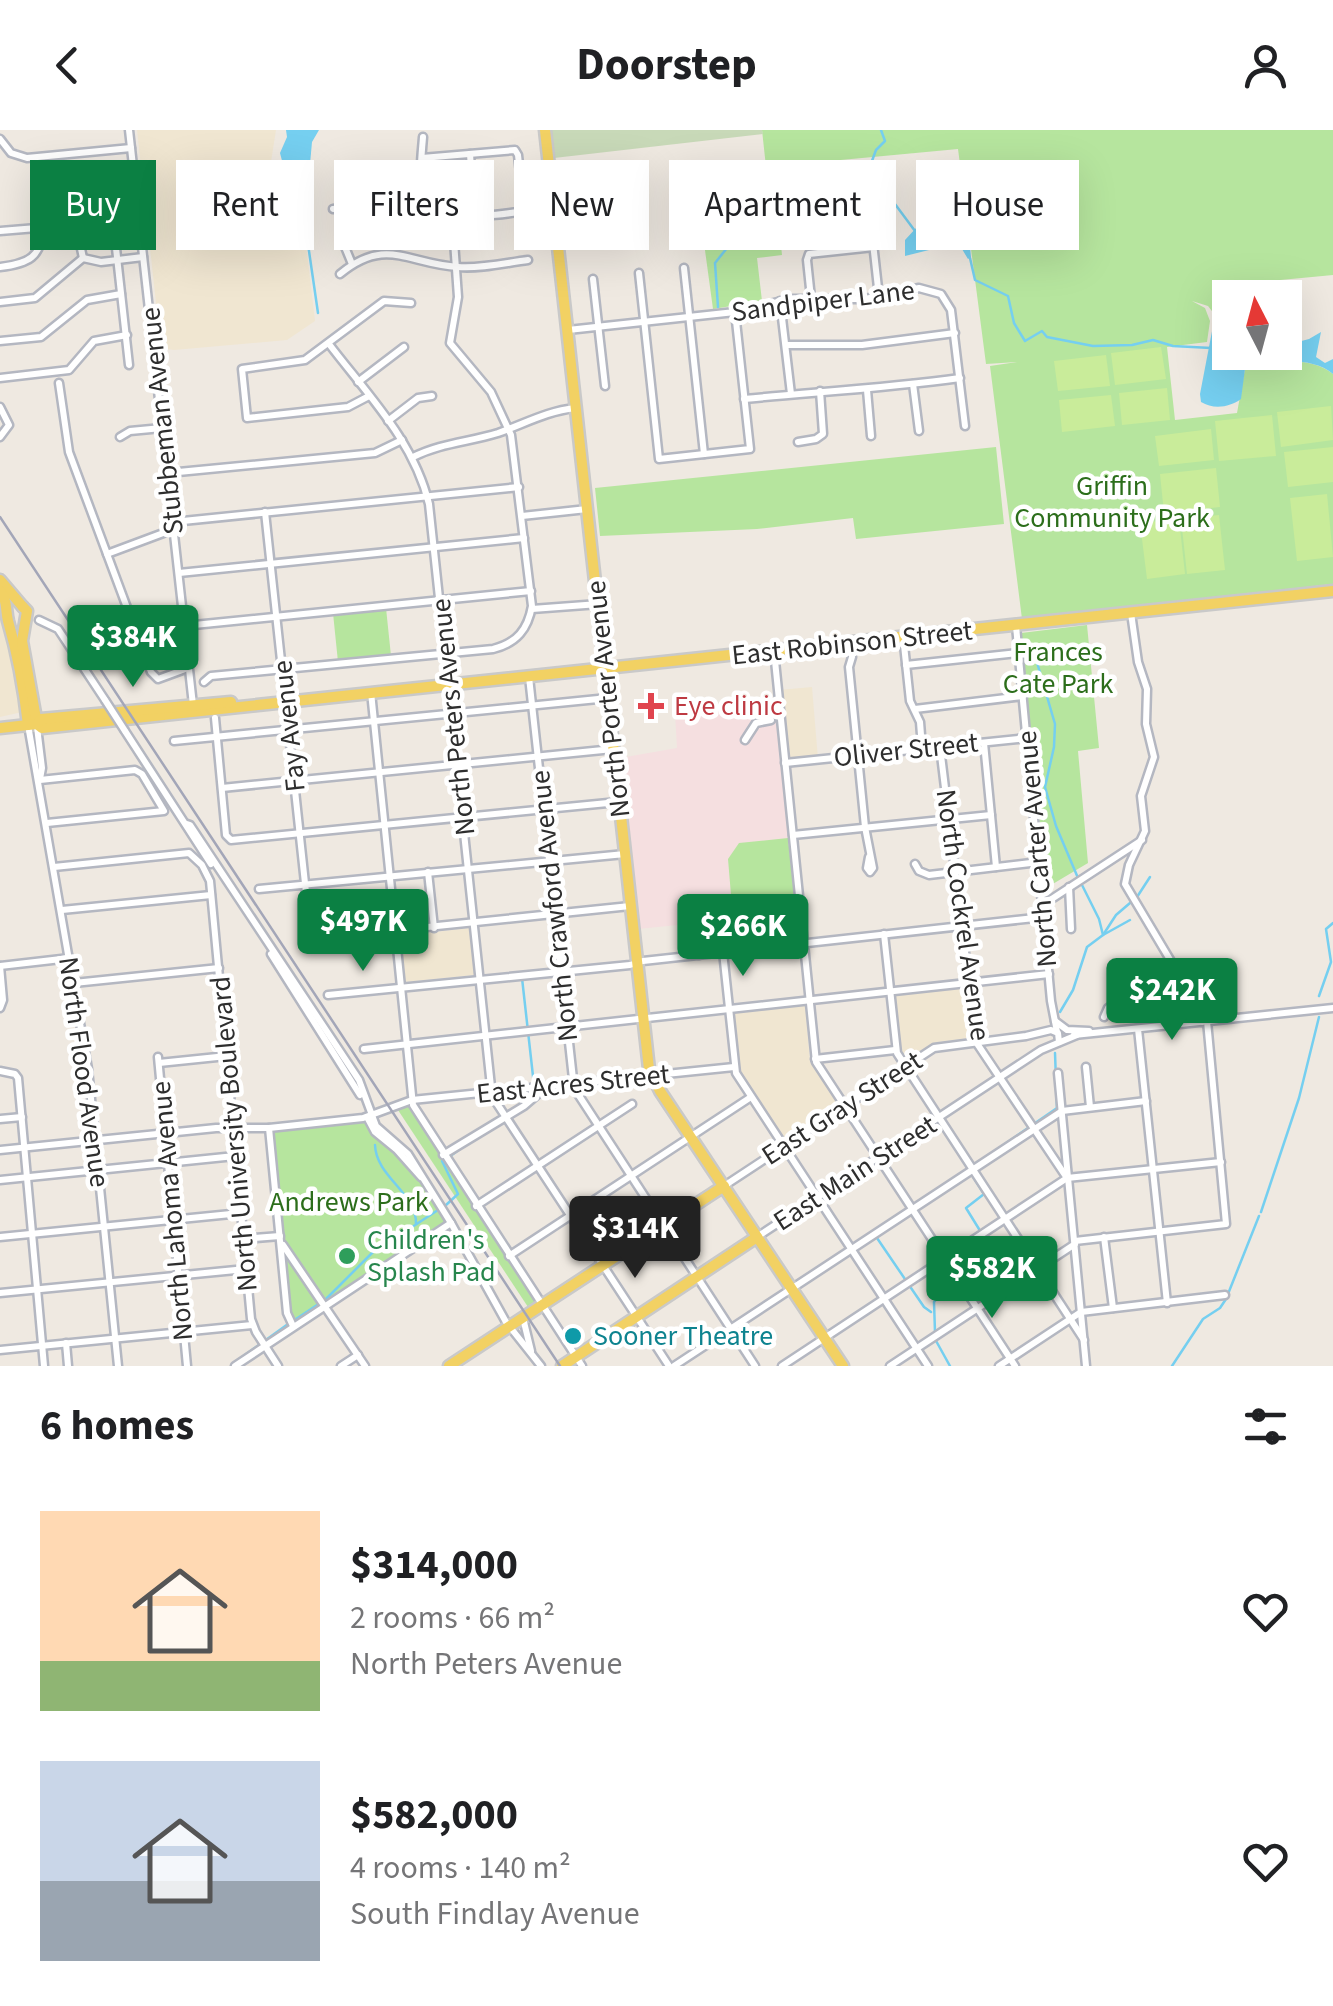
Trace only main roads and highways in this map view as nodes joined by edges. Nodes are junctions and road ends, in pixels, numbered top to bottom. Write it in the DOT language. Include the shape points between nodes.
graph roads {
  1 [pos="545,130"];
  2 [pos="0,580"];
  3 [pos="0,591"];
  4 [pos="1333,591"];
  5 [pos="8,614"];
  6 [pos="24,614"];
  7 [pos="606,669"];
  8 [pos="32,724"];
  9 [pos="0,728"];
  10 [pos="724,1186"];
  11 [pos="757,1237"];
  12 [pos="580,1361"];
  13 [pos="450,1366"];
  14 [pos="562,1366"];
  15 [pos="843,1366"];
  1 -- 7 [label="main road, North Porter Avenue"];
  2 -- 6 [label="main road"];
  3 -- 5 [label="main road, North Flood Avenue"];
  4 -- 7 [label="main road, East Robinson Street"];
  5 -- 6 [label="main road" via="17,624"];
  5 -- 6 [label="main road" via="15,604"];
  5 -- 8 [label="main road, North Flood Avenue"];
  6 -- 8 [label="main road, North Flood Avenue"];
  7 -- 8 [label="main road, East Robinson Street"];
  7 -- 10 [label="main road, North Porter Avenue" via="652,1076"];
  8 -- 9 [label="main road, East Robinson Street"];
  10 -- 11 [label="main road, North Porter Avenue"];
  10 -- 13 [label="main road, East Gray Street"];
  11 -- 12 [label="main road, East Main Street"];
  11 -- 15 [label="main road, North Porter Avenue"];
  12 -- 14 [label="main road, East Main Street"];
}
